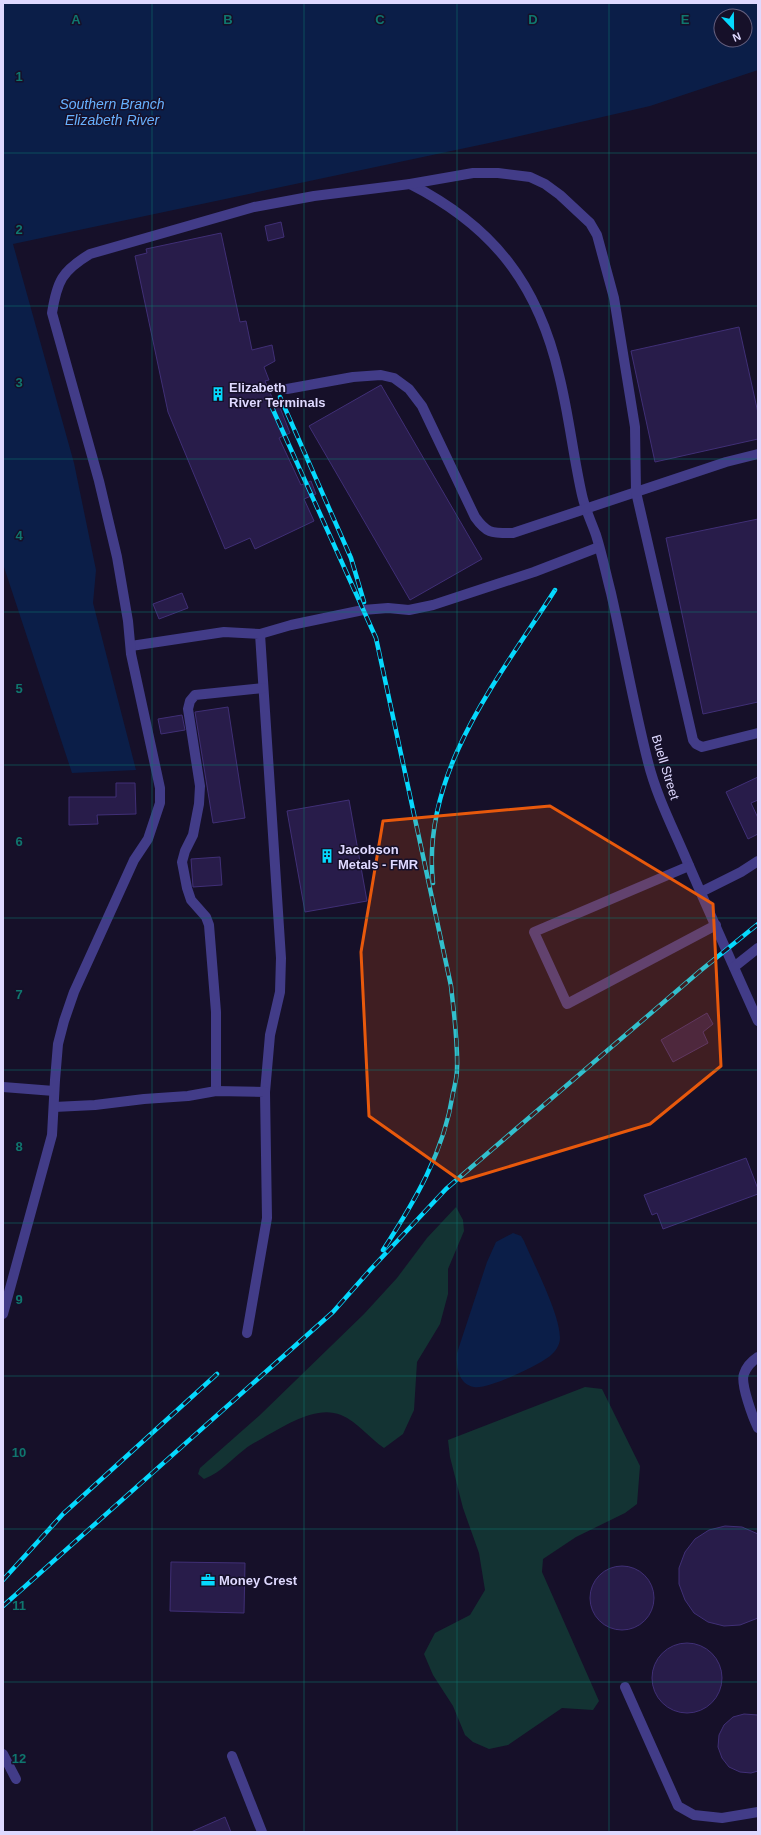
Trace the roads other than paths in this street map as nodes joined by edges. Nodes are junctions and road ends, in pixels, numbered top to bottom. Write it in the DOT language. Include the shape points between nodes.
graph roads {
  1 [pos="410,184"];
  2 [pos="287,389"];
  3 [pos="758,454"];
  4 [pos="636,492"];
  5 [pos="586,509"];
  6 [pos="599,547"];
  7 [pos="260,634"];
  8 [pos="130,646"];
  9 [pos="264,688"];
  10 [pos="758,733"];
  11 [pos="758,861"];
  12 [pos="689,866"];
  13 [pos="700,892"];
  14 [pos="716,925"];
  15 [pos="758,948"];
  16 [pos="734,967"];
  17 [pos="758,1020"];
  18 [pos="3,1087"];
  19 [pos="54,1091"];
  20 [pos="216,1091"];
  21 [pos="265,1092"];
  22 [pos="54,1107"];
  23 [pos="3,1314"];
  24 [pos="247,1333"];
  25 [pos="758,1357"];
  26 [pos="758,1428"];
  27 [pos="625,1687"];
  28 [pos="3,1754"];
  29 [pos="232,1756"];
  30 [pos="16,1779"];
  31 [pos="758,1812"];
  32 [pos="262,1832"];
  1 -- 4 [label="street" via="473,173 530,177 560,195 590,223 597,235 616,305 635,427"];
  1 -- 5 [label="street, Buell Street" via="449,205 470,222 509,262 528,289 549,339 559,375"];
  1 -- 8 [label="street" via="314,196 254,207 90,254 64,273 55,293 52,313 99,481 117,557"];
  2 -- 5 [label="street" via="353,377 380,375 394,378 409,389 422,406 475,517 483,528 492,533 513,533"];
  3 -- 4 [label="street"];
  4 -- 5 [label="street"];
  4 -- 10 [label="street" via="693,740 702,747"];
  5 -- 6 [label="street, Buell Street"];
  6 -- 7 [label="street" via="534,572 433,605 409,610 363,610"];
  6 -- 12 [label="street, Buell Street" via="649,764 659,795"];
  7 -- 8 [label="street" via="224,632"];
  7 -- 9 [label="street"];
  8 -- 19 [label="street" via="160,788 160,803 148,839 134,860 71,1000 58,1044"];
  9 -- 20 [label="street" via="195,695 190,700 188,709 200,792 193,835 184,851 182,862 191,900 206,917 209,926 216,1012"];
  9 -- 21 [label="street" via="281,958 280,992 270,1035"];
  11 -- 13 [label="street"];
  12 -- 13 [label="street, Buell Street"];
  12 -- 14 [label="street" via="534,932 566,1004"];
  13 -- 14 [label="street, Buell Street"];
  14 -- 16 [label="street, Buell Street"];
  15 -- 16 [label="street"];
  16 -- 17 [label="street, Buell Street"];
  18 -- 19 [label="street"];
  19 -- 22 [label="street"];
  20 -- 21 [label="street"];
  20 -- 22 [label="street" via="188,1096"];
  21 -- 24 [label="street" via="267,1218"];
  22 -- 23 [label="street" via="48,1156"];
  25 -- 26 [label="street" via="743,1375 744,1387"];
  27 -- 31 [label="street" via="678,1806 694,1815 722,1818"];
  28 -- 30 [label="street"];
  29 -- 32 [label="street"];
}
